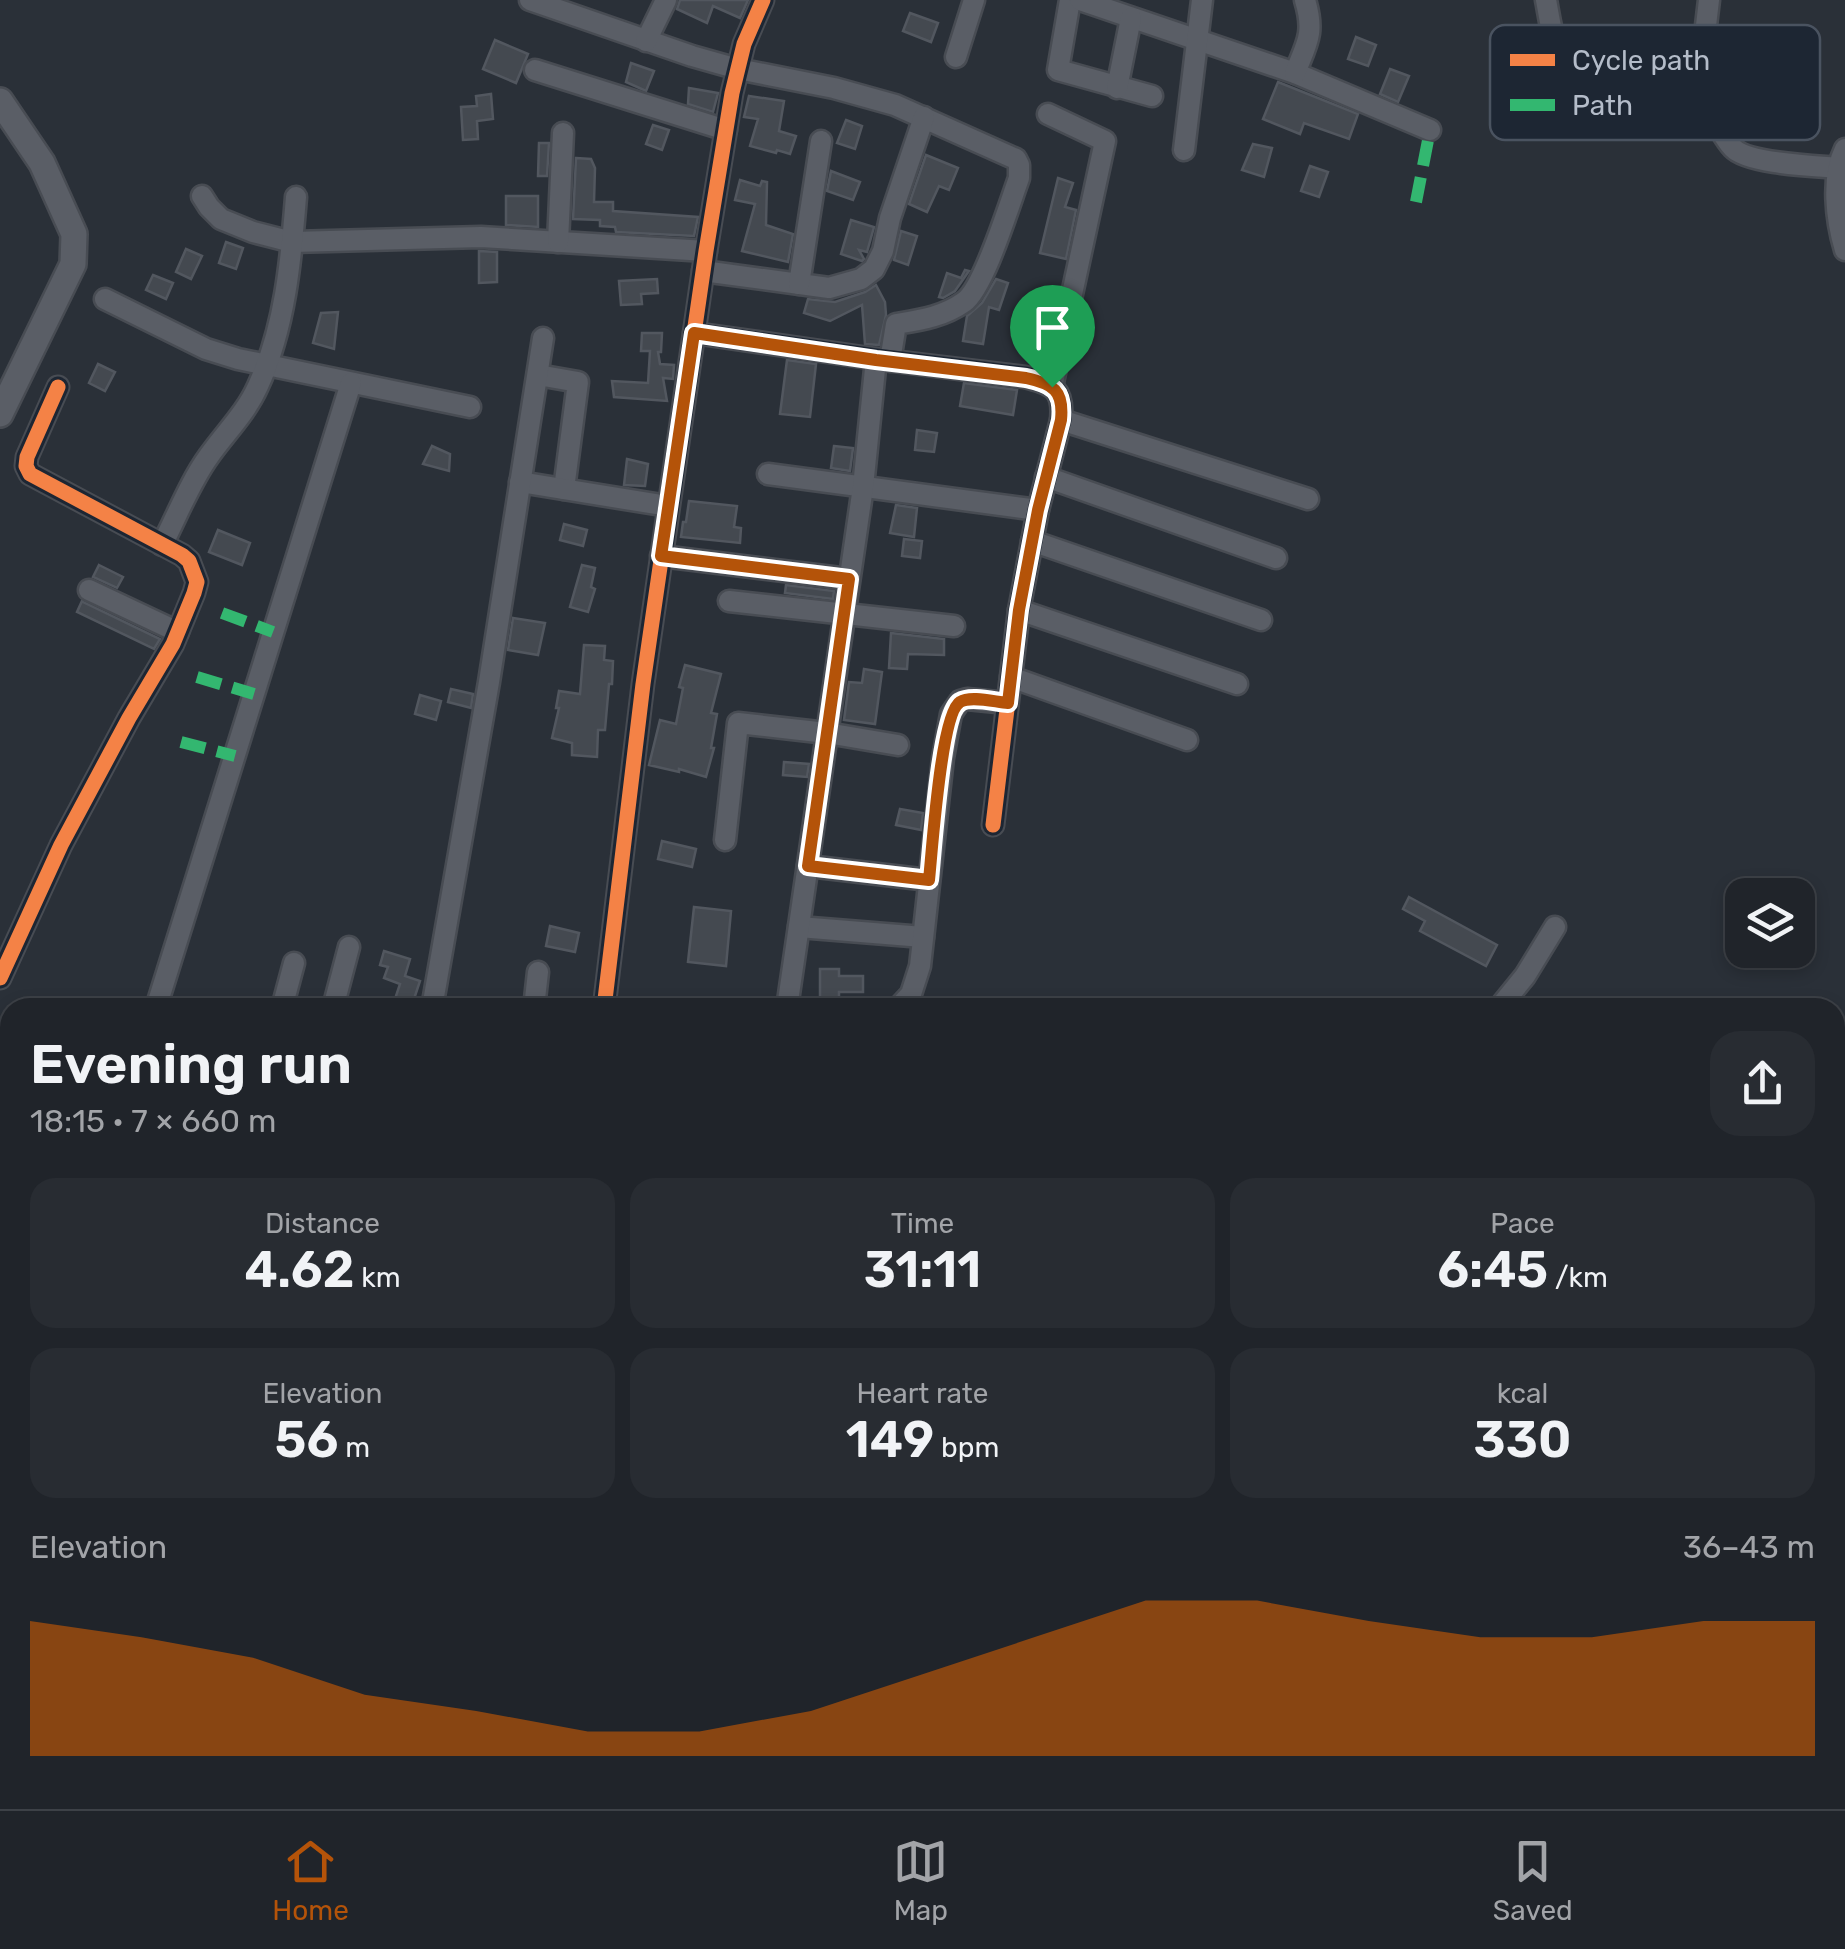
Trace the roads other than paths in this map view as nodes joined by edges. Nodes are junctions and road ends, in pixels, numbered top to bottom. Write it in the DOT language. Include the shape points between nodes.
graph roads {
  1 [pos="530,0"];
  2 [pos="666,0"];
  3 [pos="764,0"];
  4 [pos="974,0"];
  5 [pos="1070,0"];
  6 [pos="1080,0"];
  7 [pos="1202,0"];
  8 [pos="1305,0"];
  9 [pos="1546,0"];
  10 [pos="1709,0"];
  11 [pos="1101,4"];
  12 [pos="1131,18"];
  13 [pos="1551,25"];
  14 [pos="1706,25"];
  15 [pos="1197,40"];
  16 [pos="646,41"];
  17 [pos="956,57"];
  18 [pos="738,69"];
  19 [pos="535,70"];
  20 [pos="1295,73"];
  21 [pos="1117,88"];
  22 [pos="1152,96"];
  23 [pos="0,101"];
  24 [pos="1048,114"];
  25 [pos="924,118"];
  26 [pos="726,130"];
  27 [pos="1430,130"];
  28 [pos="564,133"];
  29 [pos="1728,140"];
  30 [pos="822,141"];
  31 [pos="1184,150"];
  32 [pos="1842,158"];
  33 [pos="202,196"];
  34 [pos="296,197"];
  35 [pos="292,242"];
  36 [pos="558,242"];
  37 [pos="1845,250"];
  38 [pos="705,261"];
  39 [pos="799,284"];
  40 [pos="105,299"];
  41 [pos="694,333"];
  42 [pos="544,338"];
  43 [pos="883,360"];
  44 [pos="266,365"];
  45 [pos="538,375"];
  46 [pos="351,383"];
  47 [pos="58,387"];
  48 [pos="1052,387"];
  49 [pos="470,407"];
  50 [pos="0,414"];
  51 [pos="1061,420"];
  52 [pos="768,474"];
  53 [pos="1046,477"];
  54 [pos="520,482"];
  55 [pos="863,486"];
  56 [pos="564,489"];
  57 [pos="1308,499"];
  58 [pos="668,506"];
  59 [pos="1038,510"];
  60 [pos="1032,541"];
  61 [pos="162,545"];
  62 [pos="661,556"];
  63 [pos="1276,558"];
  64 [pos="849,579"];
  65 [pos="90,590"];
  66 [pos="729,601"];
  67 [pos="1019,610"];
  68 [pos="844,614"];
  69 [pos="1262,620"];
  70 [pos="954,626"];
  71 [pos="178,632"];
  72 [pos="1011,677"];
  73 [pos="1237,684"];
  74 [pos="1008,703"];
  75 [pos="827,733"];
  76 [pos="1187,740"];
  77 [pos="898,745"];
  78 [pos="992,825"];
  79 [pos="725,840"];
  80 [pos="808,866"];
  81 [pos="929,880"];
  82 [pos="799,927"];
  83 [pos="1555,928"];
  84 [pos="924,937"];
  85 [pos="349,947"];
  86 [pos="294,963"];
  87 [pos="538,972"];
  88 [pos="0,978"];
  89 [pos="159,998"];
  90 [pos="285,998"];
  91 [pos="336,998"];
  92 [pos="434,998"];
  93 [pos="535,998"];
  94 [pos="605,998"];
  95 [pos="788,998"];
  96 [pos="907,998"];
  97 [pos="1507,998"];
  1 -- 16 [label="street"];
  2 -- 16 [label="street"];
  3 -- 18 [label="street"];
  4 -- 17 [label="street"];
  5 -- 21 [label="street" via="1058,70"];
  6 -- 11 [label="street"];
  7 -- 15 [label="street"];
  8 -- 20 [label="street" via="1310,34"];
  9 -- 13 [label="street"];
  10 -- 14 [label="street"];
  11 -- 12 [label="street"];
  12 -- 15 [label="street"];
  12 -- 21 [label="street"];
  15 -- 20 [label="street"];
  15 -- 31 [label="street"];
  16 -- 18 [label="street"];
  18 -- 25 [label="street" via="834,88"];
  18 -- 26 [label="street"];
  19 -- 26 [label="street"];
  20 -- 27 [label="street"];
  21 -- 22 [label="street"];
  23 -- 50 [label="street" via="42,163 74,234 74,264"];
  24 -- 48 [label="street" via="1105,141"];
  25 -- 39 [label="street" via="874,269 829,288"];
  25 -- 43 [label="street" via="1011,156 1020,172 967,300 938,316 896,324"];
  26 -- 38 [label="street"];
  28 -- 36 [label="street"];
  29 -- 32 [label="street" via="1740,154 1766,161"];
  30 -- 39 [label="street"];
  32 -- 37 [label="street" via="1837,182"];
  33 -- 35 [label="street" via="228,222"];
  34 -- 35 [label="street"];
  35 -- 36 [label="street"];
  35 -- 44 [label="street"];
  36 -- 38 [label="street"];
  38 -- 39 [label="street"];
  38 -- 41 [label="street"];
  40 -- 44 [label="street" via="206,349"];
  41 -- 43 [label="street"];
  41 -- 58 [label="street"];
  42 -- 45 [label="street"];
  43 -- 48 [label="street"];
  43 -- 55 [label="street"];
  44 -- 46 [label="street"];
  44 -- 61 [label="street"];
  45 -- 54 [label="street"];
  45 -- 56 [label="street" via="578,382"];
  46 -- 49 [label="street"];
  46 -- 89 [label="street"];
  47 -- 61 [label="street" via="26,458 30,474"];
  48 -- 51 [label="street" via="1059,393"];
  51 -- 53 [label="street"];
  51 -- 57 [label="street"];
  52 -- 55 [label="street"];
  53 -- 59 [label="street"];
  53 -- 63 [label="street"];
  54 -- 56 [label="street"];
  54 -- 92 [label="street"];
  55 -- 59 [label="street"];
  55 -- 64 [label="street"];
  56 -- 58 [label="street"];
  58 -- 62 [label="street"];
  59 -- 60 [label="street"];
  60 -- 67 [label="street"];
  60 -- 69 [label="street"];
  61 -- 71 [label="street" via="189,561 197,582"];
  62 -- 64 [label="street"];
  62 -- 94 [label="street"];
  64 -- 68 [label="street"];
  65 -- 71 [label="street"];
  66 -- 68 [label="street"];
  67 -- 72 [label="street"];
  67 -- 73 [label="street"];
  68 -- 70 [label="street"];
  68 -- 75 [label="street"];
  71 -- 88 [label="street" via="61,845"];
  72 -- 74 [label="street"];
  72 -- 76 [label="street"];
  74 -- 78 [label="street"];
  74 -- 81 [label="street" via="967,699 951,714"];
  75 -- 77 [label="street"];
  75 -- 79 [label="street" via="738,723"];
  75 -- 80 [label="street"];
  80 -- 81 [label="street"];
  80 -- 82 [label="street"];
  81 -- 84 [label="street"];
  82 -- 84 [label="street"];
  82 -- 95 [label="street"];
  83 -- 97 [label="street"];
  84 -- 96 [label="street"];
  85 -- 91 [label="street"];
  86 -- 90 [label="street"];
  87 -- 93 [label="street"];
}
